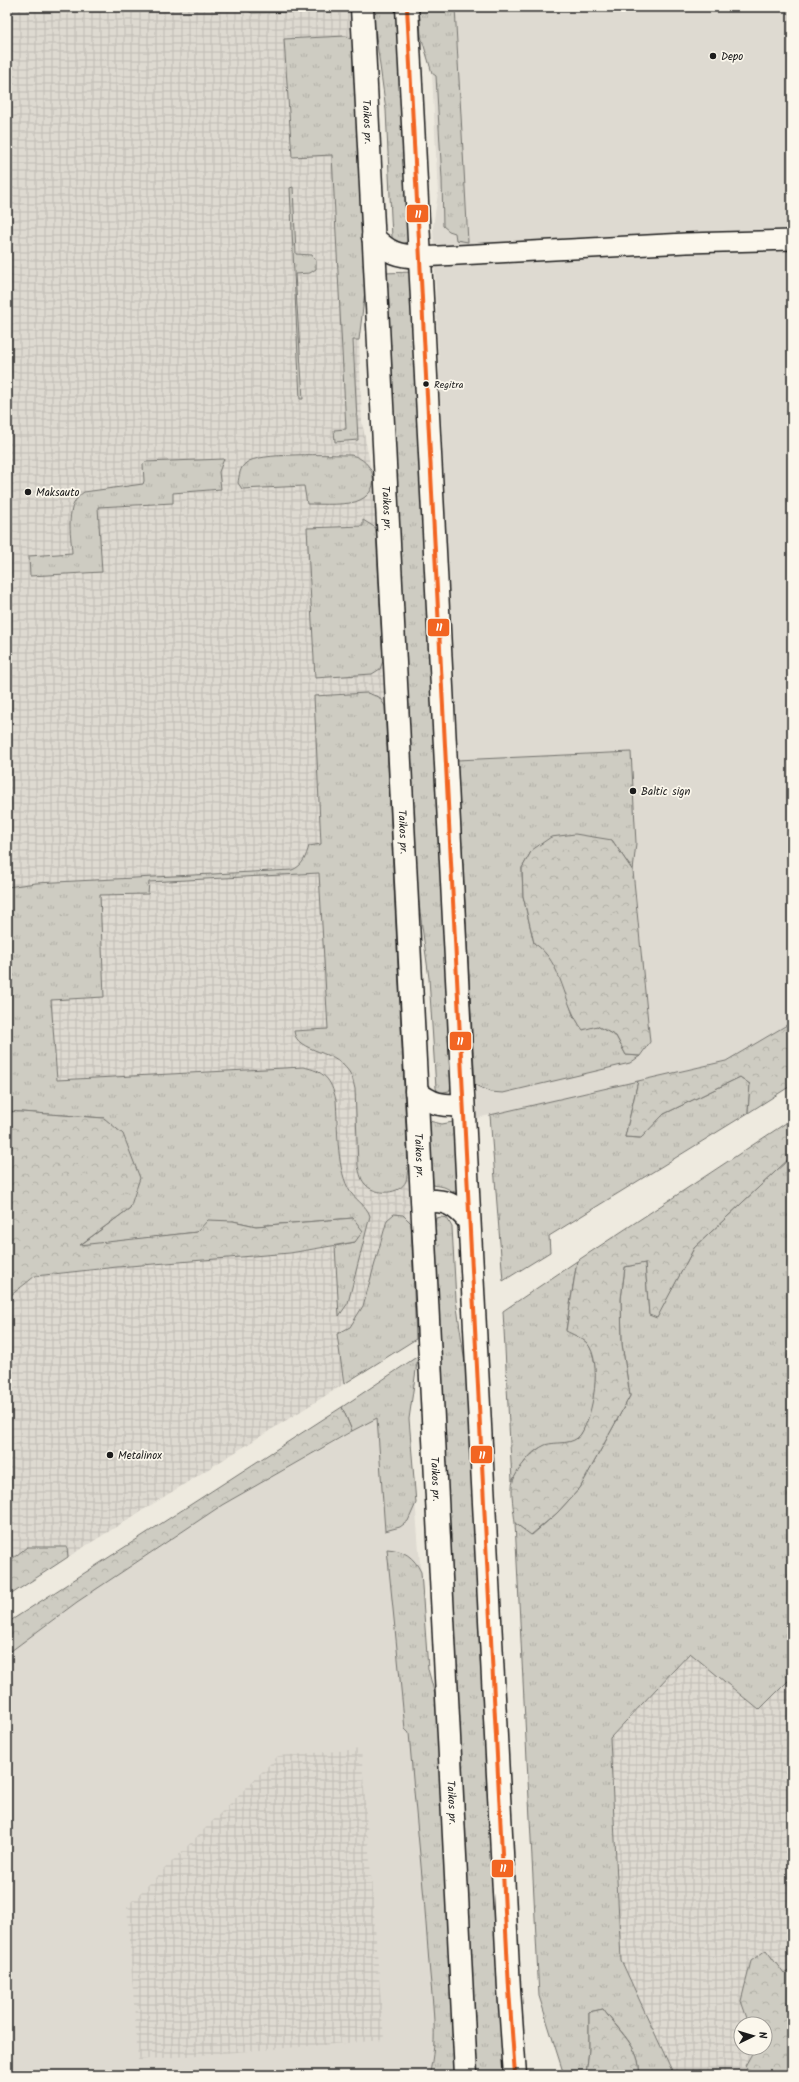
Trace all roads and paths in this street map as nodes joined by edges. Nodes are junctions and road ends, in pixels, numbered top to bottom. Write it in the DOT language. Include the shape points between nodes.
graph roads {
  1 [pos="362,7"];
  2 [pos="407,7"];
  3 [pos="373,237"];
  4 [pos="792,240"];
  5 [pos="420,257"];
  6 [pos="416,1091"];
  7 [pos="463,1105"];
  8 [pos="423,1201"];
  9 [pos="469,1221"];
  10 [pos="466,2075"];
  11 [pos="515,2075"];
  1 -- 3 [label="main road, Taikos pr."];
  2 -- 5 [label="main road"];
  3 -- 5 [label="main road" via="386,250 401,256"];
  3 -- 6 [label="main road, Taikos pr."];
  4 -- 5 [label="street"];
  5 -- 7 [label="main road"];
  6 -- 7 [label="main road" via="434,1104"];
  6 -- 8 [label="main road, Taikos pr."];
  7 -- 9 [label="main road"];
  8 -- 9 [label="main road" via="448,1202 460,1210"];
  8 -- 10 [label="main road, Taikos pr."];
  9 -- 11 [label="main road"];
}
